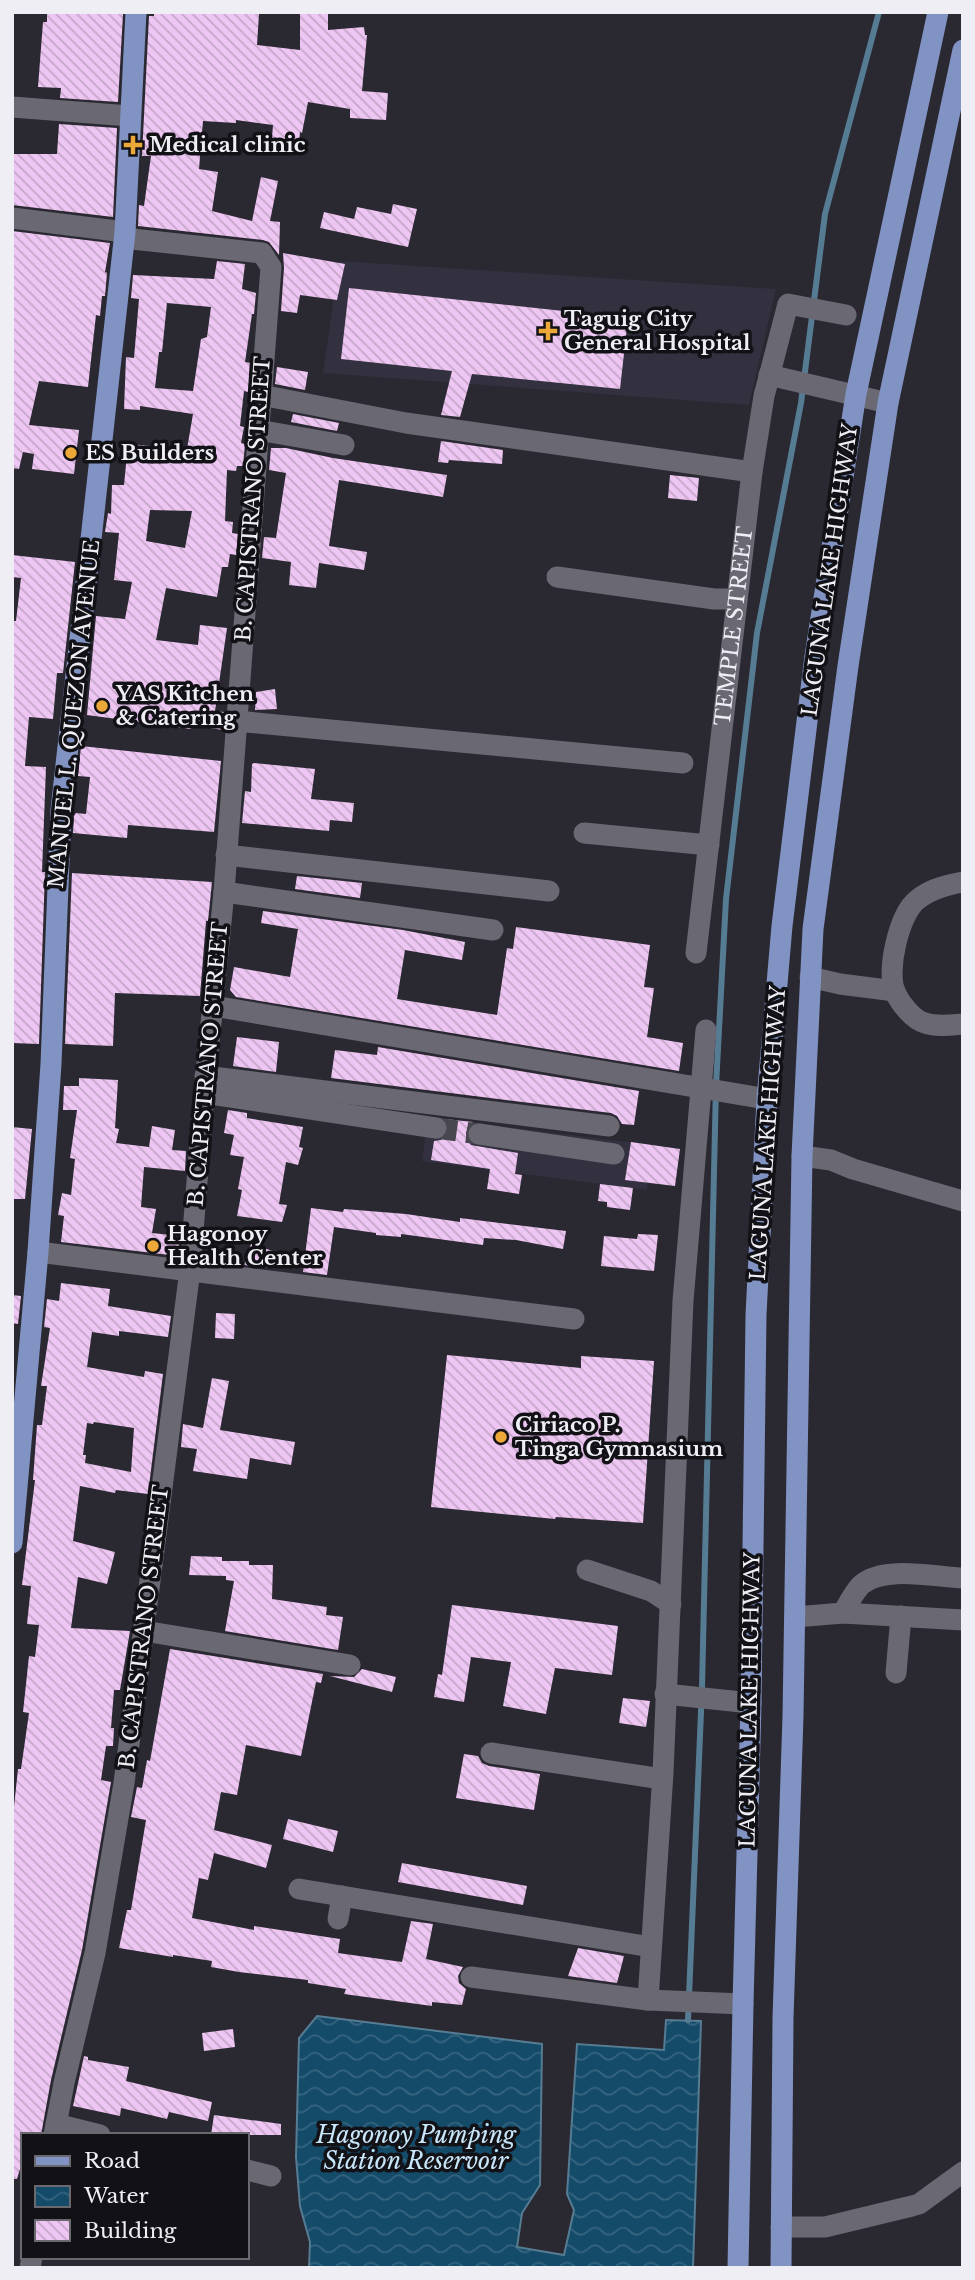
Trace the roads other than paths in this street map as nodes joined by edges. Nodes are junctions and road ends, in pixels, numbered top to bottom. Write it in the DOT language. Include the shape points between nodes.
graph roads {
  1 [pos="136,12"];
  2 [pos="938,12"];
  3 [pos="963,50"];
  4 [pos="12,107"];
  5 [pos="130,116"];
  6 [pos="12,218"];
  7 [pos="125,232"];
  8 [pos="841,314"];
  9 [pos="776,377"];
  10 [pos="856,394"];
  11 [pos="261,395"];
  12 [pos="888,403"];
  13 [pos="258,430"];
  14 [pos="344,445"];
  15 [pos="752,472"];
  16 [pos="557,577"];
  17 [pos="737,599"];
  18 [pos="236,721"];
  19 [pos="683,763"];
  20 [pos="584,833"];
  21 [pos="709,845"];
  22 [pos="226,855"];
  23 [pos="963,882"];
  24 [pos="549,891"];
  25 [pos="224,892"];
  26 [pos="493,930"];
  27 [pos="695,953"];
  28 [pos="810,977"];
  29 [pos="895,991"];
  30 [pos="213,1006"];
  31 [pos="963,1024"];
  32 [pos="706,1030"];
  33 [pos="204,1084"];
  34 [pos="703,1088"];
  35 [pos="767,1100"];
  36 [pos="609,1126"];
  37 [pos="436,1128"];
  38 [pos="479,1134"];
  39 [pos="614,1154"];
  40 [pos="802,1156"];
  41 [pos="963,1201"];
  42 [pos="38,1252"];
  43 [pos="190,1270"];
  44 [pos="574,1319"];
  45 [pos="12,1542"];
  46 [pos="587,1570"];
  47 [pos="963,1578"];
  48 [pos="671,1604"];
  49 [pos="843,1613"];
  50 [pos="901,1616"];
  51 [pos="795,1617"];
  52 [pos="963,1620"];
  53 [pos="144,1631"];
  54 [pos="350,1665"];
  55 [pos="896,1673"];
  56 [pos="673,1695"];
  57 [pos="751,1703"];
  58 [pos="491,1753"];
  59 [pos="663,1779"];
  60 [pos="299,1889"];
  61 [pos="342,1896"];
  62 [pos="338,1919"];
  63 [pos="651,1947"];
  64 [pos="471,1977"];
  65 [pos="655,2001"];
  66 [pos="743,2004"];
  67 [pos="55,2129"];
  68 [pos="85,2133"];
  69 [pos="248,2170"];
  70 [pos="963,2172"];
  71 [pos="271,2176"];
  72 [pos="781,2227"];
  73 [pos="738,2268"];
  74 [pos="780,2268"];
  1 -- 5 [label="main road, MANUEL L. QUEZON AVENUE"];
  2 -- 10 [label="main road, LAGUNA LAKE HIGHWAY"];
  3 -- 12 [label="main road, LAGUNA LAKE HIGHWAY"];
  4 -- 5 [label="street"];
  5 -- 7 [label="main road, MANUEL L. QUEZON AVENUE"];
  6 -- 7 [label="street"];
  7 -- 11 [label="street, B. CAPISTRANO STREET" via="132,239 262,253 271,267"];
  7 -- 42 [label="main road, MANUEL L. QUEZON AVENUE" via="61,810"];
  8 -- 9 [label="street, TEMPLE STREET" via="793,304"];
  9 -- 10 [label="street"];
  9 -- 15 [label="street, TEMPLE STREET"];
  10 -- 12 [label="street"];
  10 -- 35 [label="main road, LAGUNA LAKE HIGHWAY" via="813,670 782,926"];
  11 -- 13 [label="street, B. CAPISTRANO STREET"];
  11 -- 15 [label="street" via="406,423"];
  12 -- 28 [label="main road, LAGUNA LAKE HIGHWAY" via="848,666"];
  13 -- 14 [label="street"];
  13 -- 18 [label="street, B. CAPISTRANO STREET"];
  15 -- 17 [label="street, TEMPLE STREET"];
  16 -- 17 [label="street"];
  17 -- 21 [label="street, TEMPLE STREET"];
  18 -- 19 [label="street"];
  18 -- 22 [label="street, B. CAPISTRANO STREET"];
  20 -- 21 [label="street"];
  21 -- 27 [label="street, TEMPLE STREET"];
  22 -- 24 [label="street"];
  22 -- 25 [label="street, B. CAPISTRANO STREET"];
  23 -- 29 [label="street" via="932,891 906,913 896,943"];
  25 -- 26 [label="street"];
  25 -- 30 [label="street, B. CAPISTRANO STREET"];
  28 -- 29 [label="street"];
  28 -- 40 [label="main road, LAGUNA LAKE HIGHWAY"];
  29 -- 31 [label="street" via="913,1017 923,1023"];
  30 -- 33 [label="street, B. CAPISTRANO STREET"];
  30 -- 34 [label="street"];
  32 -- 34 [label="street"];
  33 -- 36 [label="street"];
  33 -- 37 [label="street"];
  33 -- 43 [label="street, B. CAPISTRANO STREET"];
  34 -- 35 [label="street"];
  34 -- 48 [label="street" via="683,1301"];
  35 -- 57 [label="main road, LAGUNA LAKE HIGHWAY" via="756,1315"];
  38 -- 39 [label="street"];
  40 -- 41 [label="street" via="831,1160"];
  40 -- 51 [label="main road, LAGUNA LAKE HIGHWAY"];
  42 -- 43 [label="street"];
  42 -- 45 [label="main road, MANUEL L. QUEZON AVENUE"];
  43 -- 44 [label="street"];
  43 -- 53 [label="street, B. CAPISTRANO STREET"];
  46 -- 48 [label="street" via="651,1591"];
  47 -- 49 [label="street" via="876,1576 860,1586"];
  48 -- 56 [label="street"];
  49 -- 50 [label="street"];
  49 -- 51 [label="street"];
  50 -- 52 [label="street"];
  50 -- 55 [label="street"];
  51 -- 72 [label="main road, LAGUNA LAKE HIGHWAY"];
  53 -- 54 [label="street"];
  53 -- 67 [label="street, B. CAPISTRANO STREET" via="95,1953"];
  56 -- 57 [label="street"];
  56 -- 59 [label="street"];
  57 -- 66 [label="main road, LAGUNA LAKE HIGHWAY"];
  58 -- 59 [label="street"];
  59 -- 63 [label="street"];
  60 -- 61 [label="street"];
  61 -- 62 [label="street"];
  61 -- 63 [label="street"];
  63 -- 65 [label="street"];
  64 -- 65 [label="street"];
  65 -- 66 [label="street"];
  66 -- 73 [label="main road, LAGUNA LAKE HIGHWAY"];
  67 -- 68 [label="street"];
  69 -- 71 [label="street"];
  70 -- 72 [label="street" via="919,2204 825,2227"];
  72 -- 74 [label="main road, LAGUNA LAKE HIGHWAY"];
}
